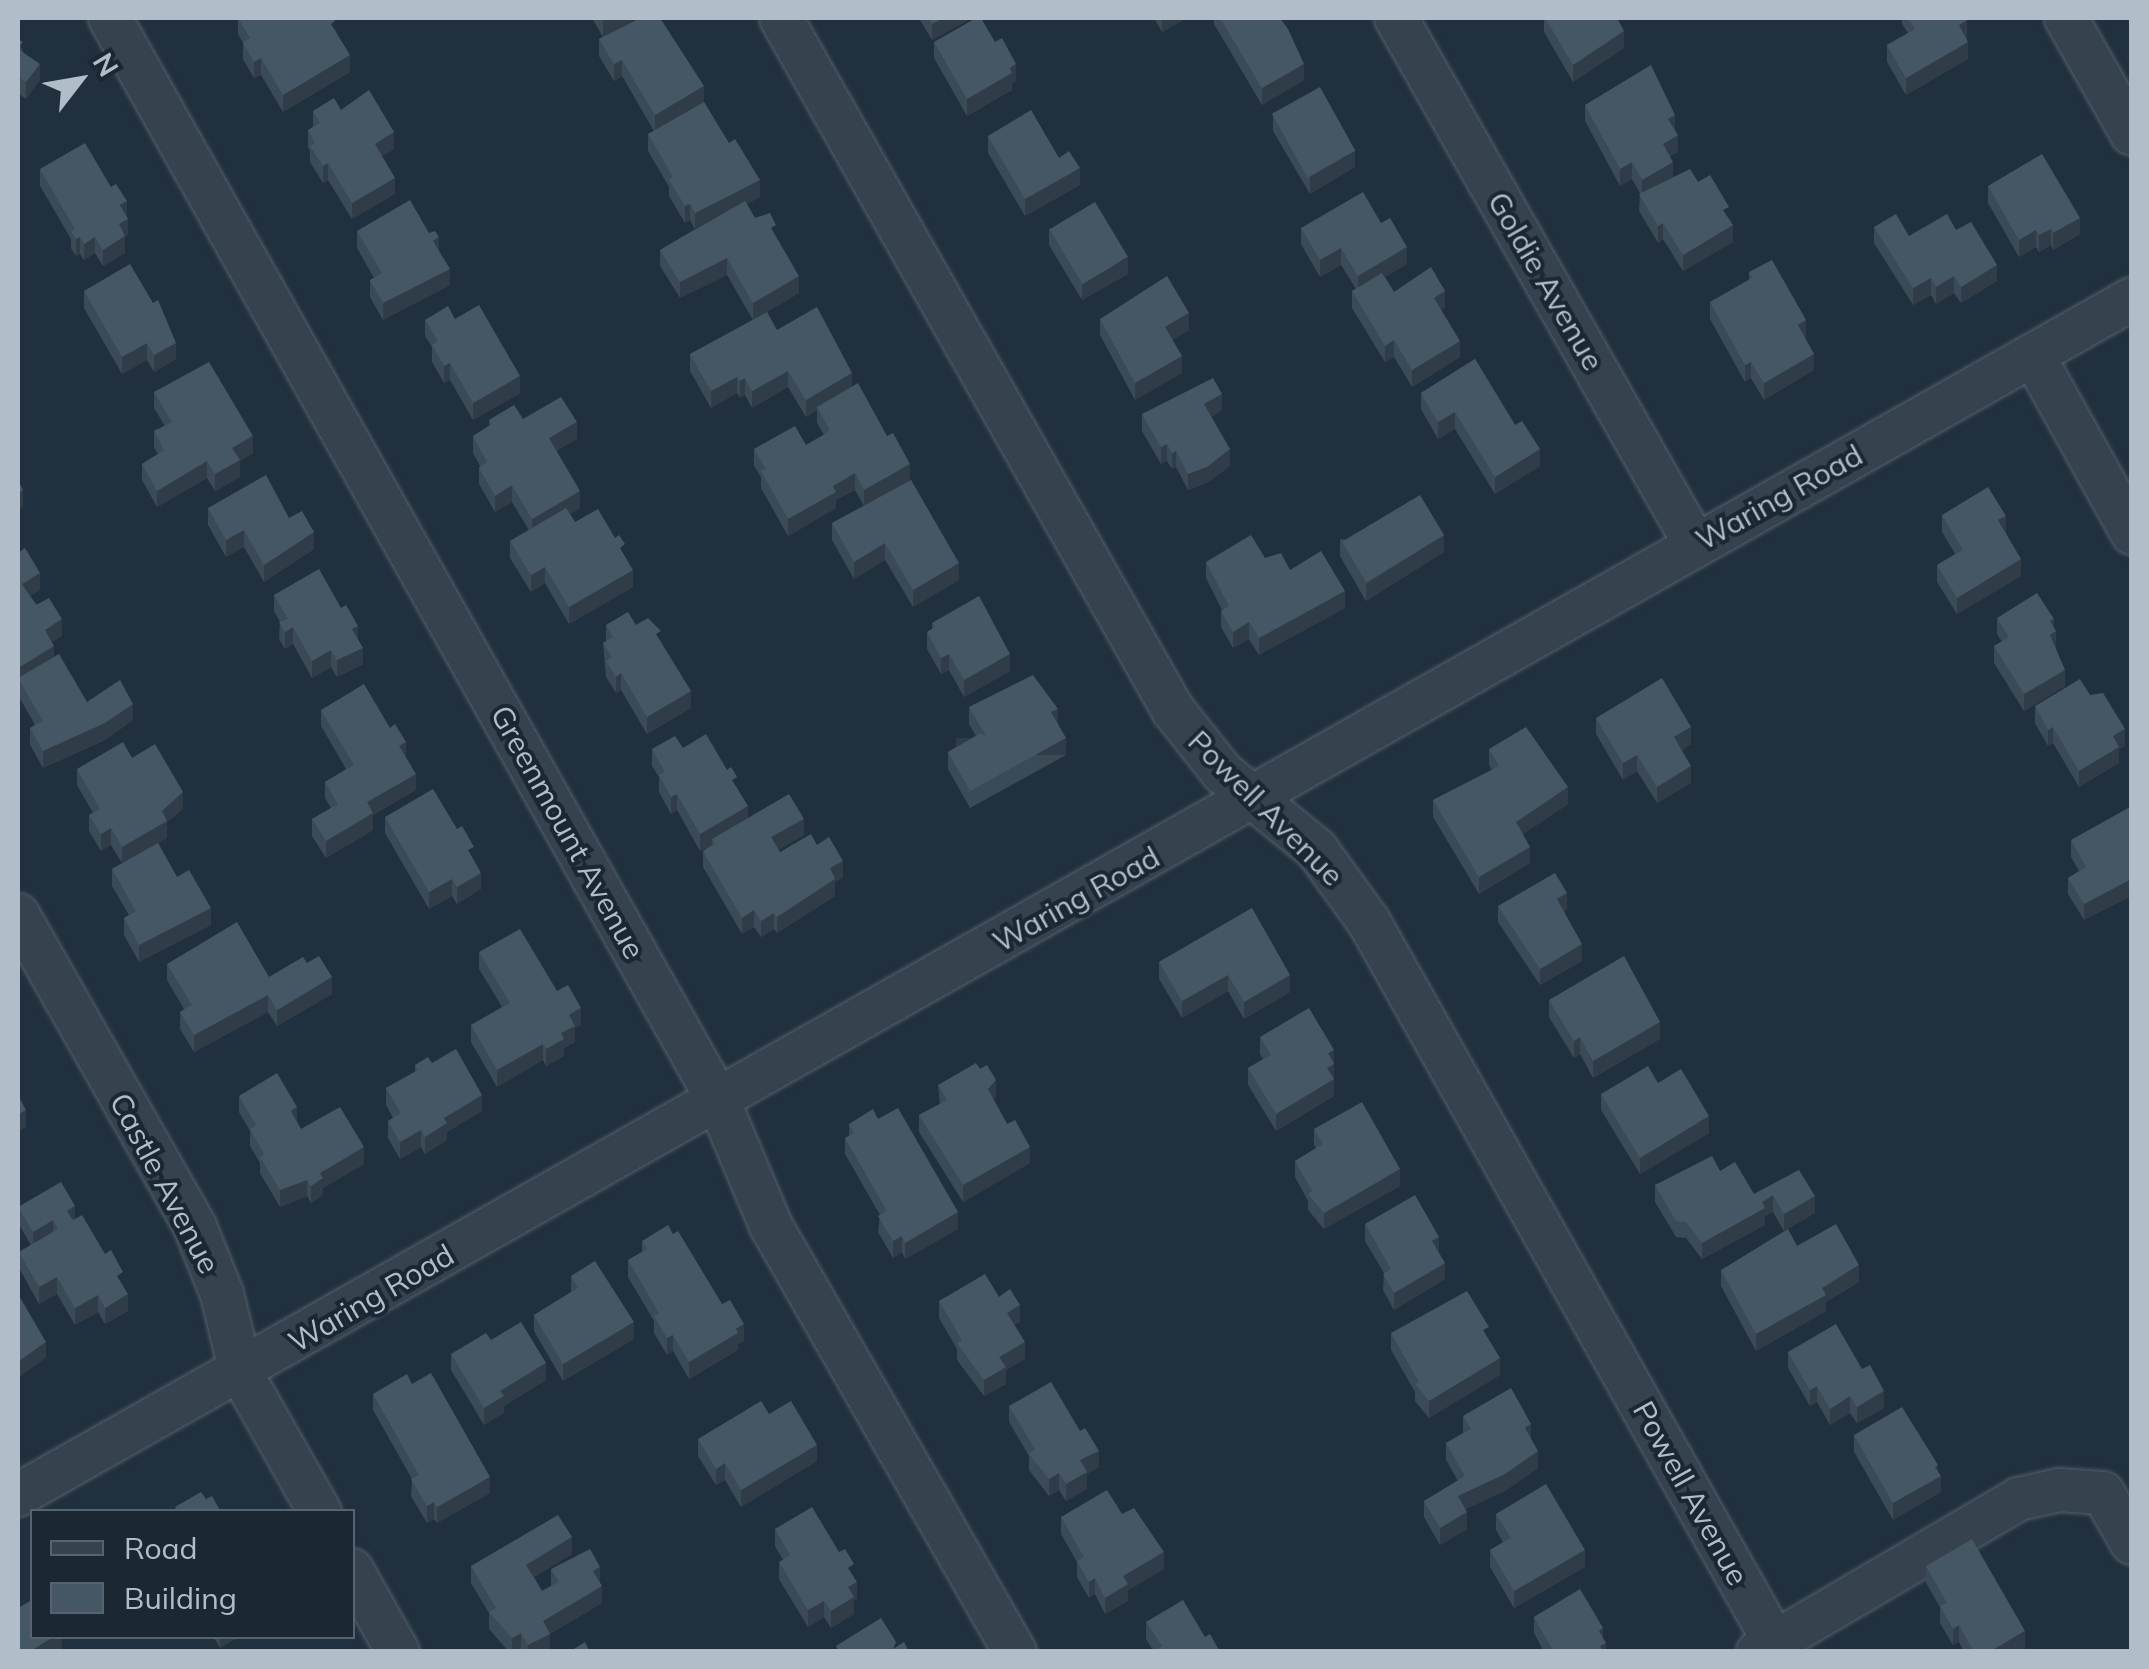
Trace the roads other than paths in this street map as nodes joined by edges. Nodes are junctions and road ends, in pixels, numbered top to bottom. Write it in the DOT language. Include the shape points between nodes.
graph roads {
  1 [pos="110,18"];
  2 [pos="781,18"];
  3 [pos="1396,18"];
  4 [pos="2066,18"];
  5 [pos="2132,134"];
  6 [pos="2132,299"];
  7 [pos="2033,354"];
  8 [pos="2132,533"];
  9 [pos="1695,544"];
  10 [pos="1253,800"];
  11 [pos="18,915"];
  12 [pos="718,1100"];
  13 [pos="241,1372"];
  14 [pos="18,1495"];
  15 [pos="318,1509"];
  16 [pos="2132,1543"];
  17 [pos="355,1575"];
  18 [pos="1771,1648"];
  19 [pos="398,1652"];
  20 [pos="1015,1652"];
  1 -- 12 [label="street, Greenmount Avenue"];
  2 -- 10 [label="street, Powell Avenue" via="1173,710"];
  3 -- 9 [label="street, Goldie Avenue"];
  4 -- 5 [label="street"];
  6 -- 7 [label="street, Waring Road"];
  7 -- 8 [label="street"];
  7 -- 9 [label="street, Waring Road"];
  9 -- 10 [label="street, Waring Road"];
  10 -- 12 [label="street, Waring Road"];
  10 -- 18 [label="street, Powell Avenue" via="1317,850 1369,922"];
  11 -- 13 [label="street, Castle Avenue" via="195,1227 222,1294"];
  12 -- 13 [label="street, Waring Road"];
  12 -- 20 [label="street, Greenmount Avenue" via="771,1226"];
  13 -- 14 [label="street, Waring Road"];
  13 -- 15 [label="street, Castle Avenue"];
  16 -- 18 [label="street" via="2103,1493 2059,1490 2018,1499"];
  17 -- 19 [label="street"];
}
